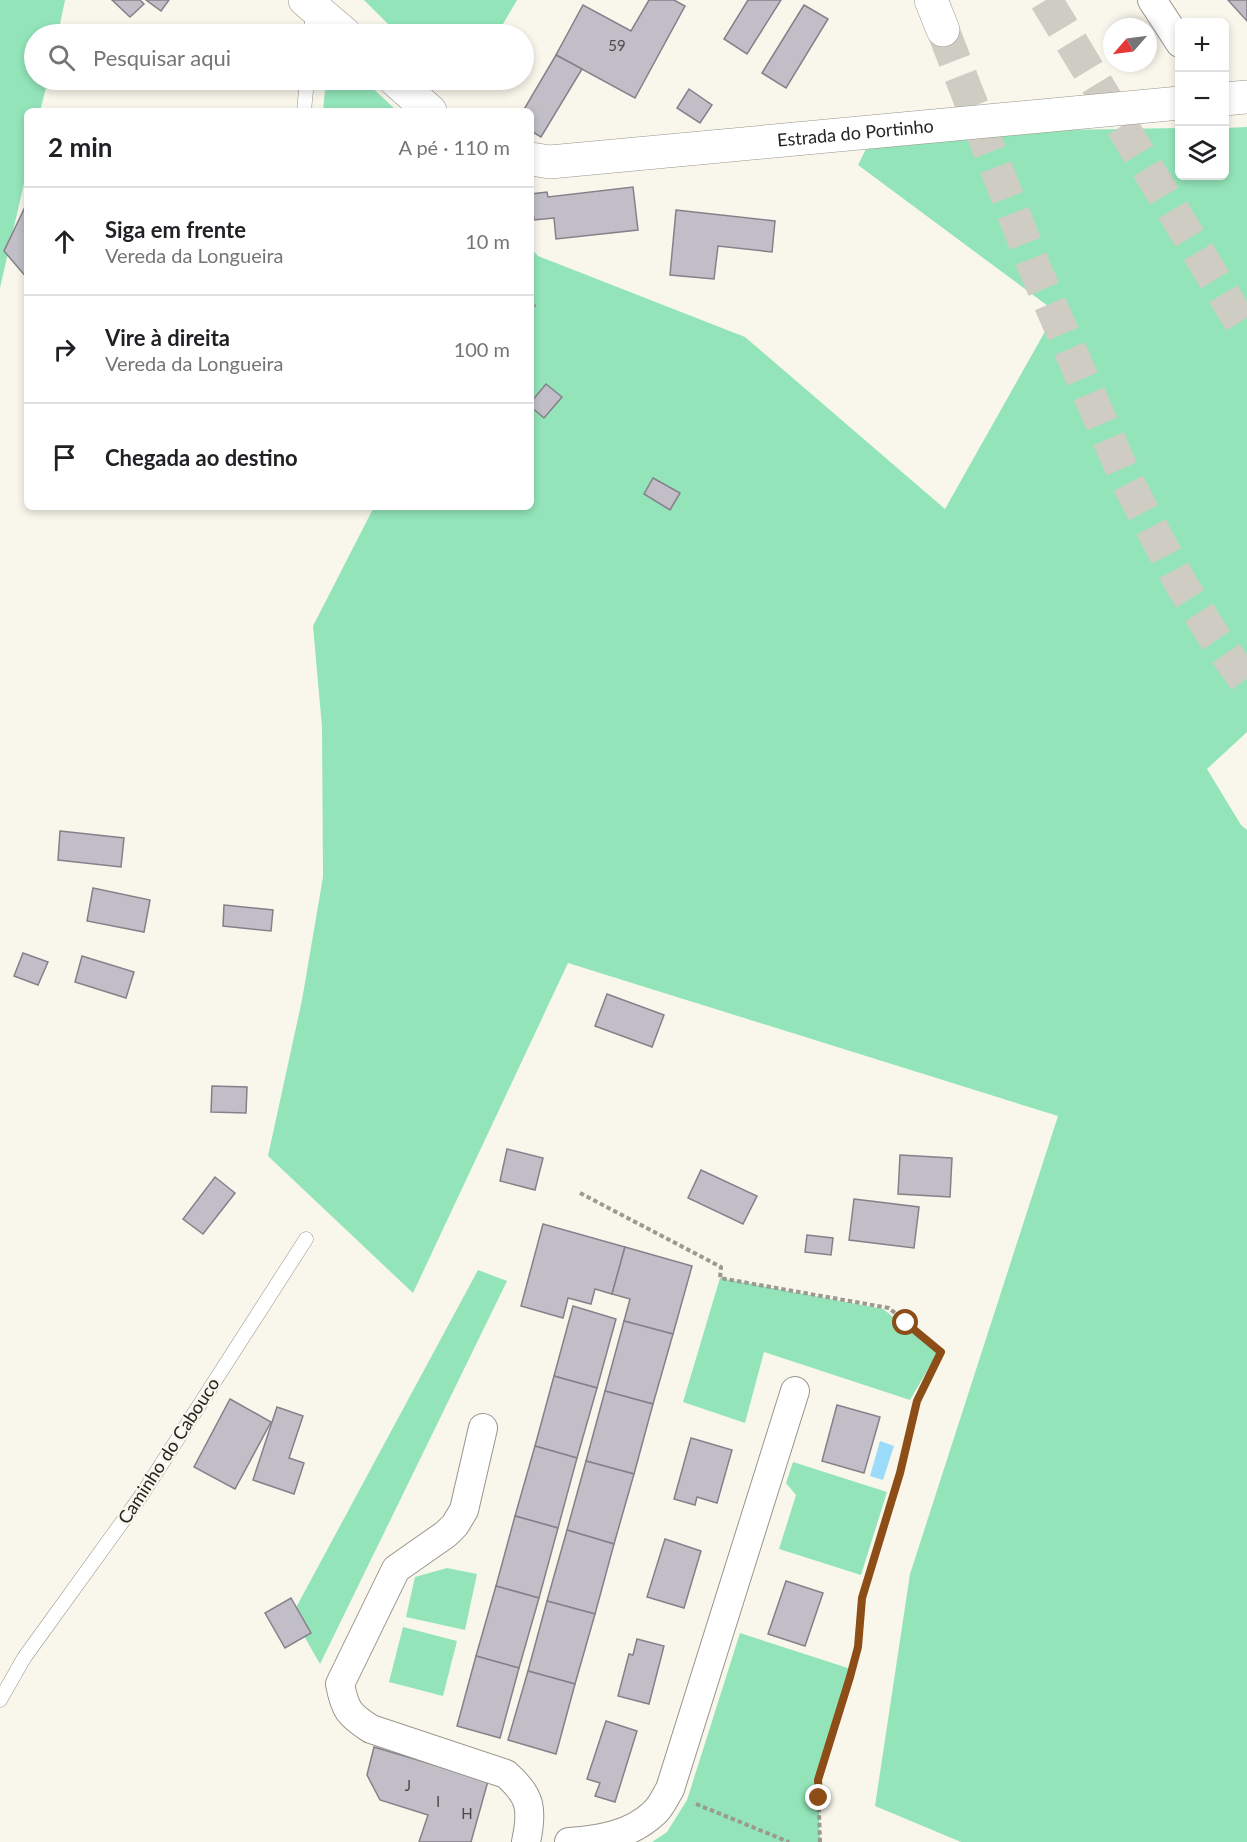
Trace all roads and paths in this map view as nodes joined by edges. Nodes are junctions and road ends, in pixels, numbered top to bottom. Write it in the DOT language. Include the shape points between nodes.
graph roads {
  1 [pos="931,0"];
  2 [pos="1152,0"];
  3 [pos="310,14"];
  4 [pos="328,24"];
  5 [pos="943,30"];
  6 [pos="1175,37"];
  7 [pos="306,90"];
  8 [pos="406,90"];
  9 [pos="1247,97"];
  10 [pos="1229,99"];
  11 [pos="1175,103"];
  12 [pos="304,108"];
  13 [pos="427,108"];
  14 [pos="534,159"];
  15 [pos="580,1192"];
  16 [pos="306,1239"];
  17 [pos="795,1391"];
  18 [pos="483,1428"];
  19 [pos="0,1700"];
  20 [pos="687,1800"];
  21 [pos="525,1842"];
  22 [pos="569,1842"];
  23 [pos="789,1842"];
  24 [pos="820,1842"];
  1 -- 5 [label="main road"];
  2 -- 6 [label="street"];
  3 -- 4 [label="main road"];
  7 -- 12 [label="lane"];
  8 -- 13 [label="main road"];
  9 -- 10 [label="main road"];
  11 -- 14 [label="main road, Estrada do Portinho" via="550,162"];
  15 -- 24 [label="path" via="722,1267 720,1278 889,1308 941,1352 917,1401 862,1598 858,1647 818,1780"];
  16 -- 19 [label="lane, Caminho do Cabouco" via="141,1496 24,1658"];
  17 -- 22 [label="street" via="670,1789 656,1812 639,1825 596,1840"];
  18 -- 21 [label="street" via="464,1510 446,1534 396,1569 340,1684 343,1702 353,1717 371,1730 506,1774 521,1787 529,1806"];
  20 -- 23 [label="path"];
}
